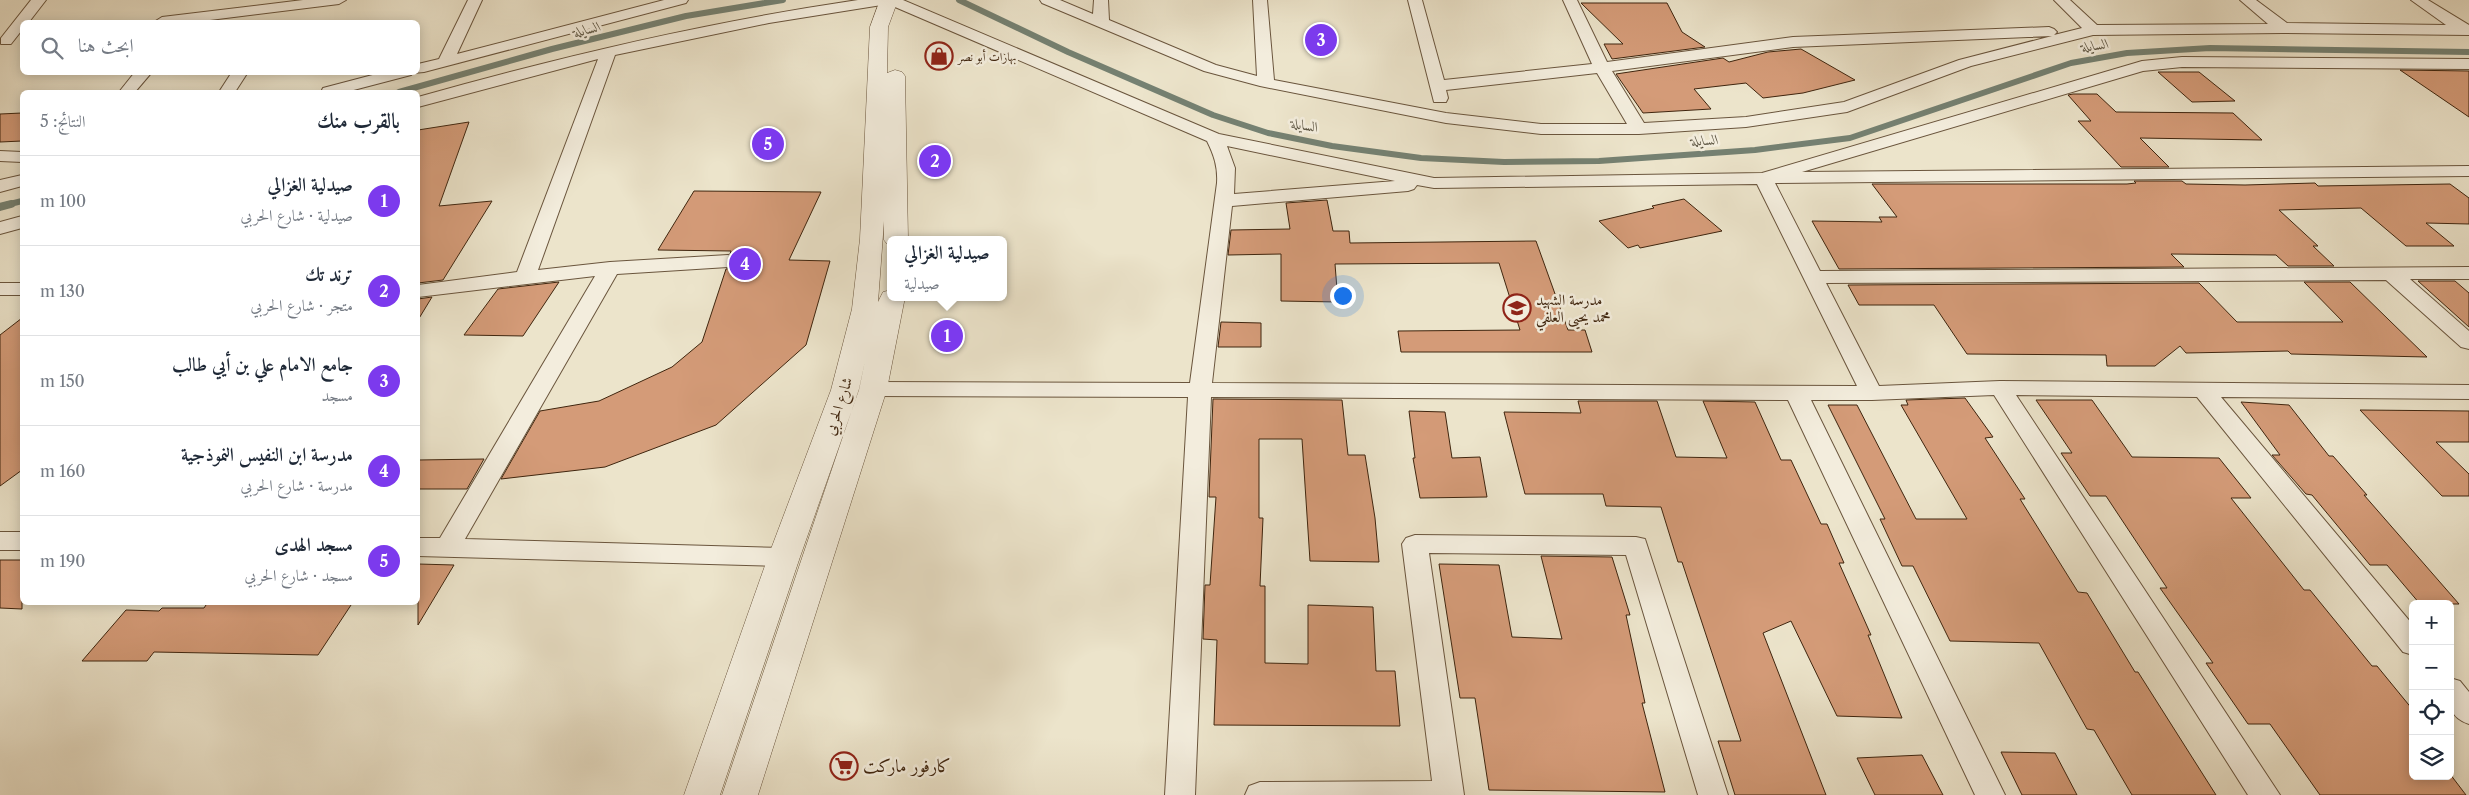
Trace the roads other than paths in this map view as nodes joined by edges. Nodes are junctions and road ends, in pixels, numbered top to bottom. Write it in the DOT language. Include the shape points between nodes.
graph roads {
  1 [pos="39,0"];
  2 [pos="340,0"];
  3 [pos="476,0"];
  4 [pos="889,0"];
  5 [pos="1046,0"];
  6 [pos="1101,0"];
  7 [pos="1260,0"];
  8 [pos="1415,0"];
  9 [pos="1570,0"];
  10 [pos="2061,0"];
  11 [pos="2247,0"];
  12 [pos="2418,0"];
  13 [pos="672,1"];
  14 [pos="283,7"];
  15 [pos="22,20"];
  16 [pos="195,20"];
  17 [pos="274,20"];
  18 [pos="20,22"];
  19 [pos="1101,22"];
  20 [pos="2283,28"];
  21 [pos="2093,30"];
  22 [pos="2467,30"];
  23 [pos="20,39"];
  24 [pos="3,42"];
  25 [pos="609,51"];
  26 [pos="445,62"];
  27 [pos="2469,64"];
  28 [pos="420,68"];
  29 [pos="1602,68"];
  30 [pos="141,75"];
  31 [pos="238,75"];
  32 [pos="394,75"];
  33 [pos="1266,83"];
  34 [pos="1437,86"];
  35 [pos="129,90"];
  36 [pos="228,90"];
  37 [pos="337,90"];
  38 [pos="420,101"];
  39 [pos="1446,118"];
  40 [pos="1639,130"];
  41 [pos="1214,138"];
  42 [pos="0,156"];
  43 [pos="20,157"];
  44 [pos="2469,171"];
  45 [pos="1763,178"];
  46 [pos="20,181"];
  47 [pos="1434,183"];
  48 [pos="0,186"];
  49 [pos="1223,201"];
  50 [pos="20,223"];
  51 [pos="0,228"];
  52 [pos="896,236"];
  53 [pos="728,261"];
  54 [pos="610,268"];
  55 [pos="2392,273"];
  56 [pos="2469,273"];
  57 [pos="525,277"];
  58 [pos="1814,277"];
  59 [pos="0,289"];
  60 [pos="20,289"];
  61 [pos="420,291"];
  62 [pos="891,301"];
  63 [pos="2469,342"];
  64 [pos="2000,388"];
  65 [pos="873,389"];
  66 [pos="2203,390"];
  67 [pos="1200,391"];
  68 [pos="1795,391"];
  69 [pos="1872,392"];
  70 [pos="2469,392"];
  71 [pos="0,541"];
  72 [pos="20,541"];
  73 [pos="420,547"];
  74 [pos="447,548"];
  75 [pos="784,557"];
  76 [pos="2409,639"];
  77 [pos="2451,690"];
  78 [pos="2469,712"];
  79 [pos="1449,794"];
  80 [pos="702,795"];
  81 [pos="740,795"];
  82 [pos="1180,795"];
  83 [pos="1260,795"];
  84 [pos="1712,795"];
  85 [pos="1990,795"];
  86 [pos="2265,795"];
  1 -- 15 [label="street"];
  2 -- 14 [label="street"];
  3 -- 26 [label="street"];
  4 -- 25 [label="street" via="732,25"];
  4 -- 41 [label="street"];
  4 -- 52 [label="street" via="895,26"];
  4 -- 75 [label="street, شارع الحربي" via="879,27 872,239 865,308 846,390"];
  5 -- 19 [label="street"];
  6 -- 19 [label="street"];
  7 -- 33 [label="street"];
  8 -- 34 [label="street"];
  9 -- 29 [label="street"];
  10 -- 21 [label="street"];
  11 -- 20 [label="street"];
  12 -- 22 [label="street"];
  13 -- 26 [label="street"];
  14 -- 16 [label="street"];
  14 -- 17 [label="street"];
  18 -- 24 [label="street"];
  19 -- 33 [label="street" via="1210,68"];
  20 -- 21 [label="street"];
  20 -- 22 [label="street"];
  21 -- 29 [label="street" via="1793,42"];
  21 -- 40 [label="street" via="1965,63 1847,107 1746,122"];
  23 -- 24 [label="street"];
  25 -- 38 [label="street"];
  25 -- 57 [label="street"];
  26 -- 28 [label="street"];
  27 -- 45 [label="street" via="2182,62 2142,66"];
  29 -- 34 [label="street"];
  29 -- 40 [label="street"];
  30 -- 35 [label="street"];
  31 -- 36 [label="street"];
  32 -- 37 [label="street"];
  33 -- 39 [label="street"];
  34 -- 39 [label="street"];
  39 -- 40 [label="street" via="1541,129"];
  41 -- 47 [label="street"];
  41 -- 49 [label="street" via="1228,171"];
  42 -- 43 [label="street"];
  44 -- 45 [label="street"];
  45 -- 47 [label="street"];
  45 -- 58 [label="street"];
  46 -- 48 [label="street"];
  47 -- 49 [label="street"];
  49 -- 67 [label="street"];
  50 -- 51 [label="street"];
  53 -- 54 [label="street"];
  54 -- 57 [label="street"];
  54 -- 74 [label="street"];
  55 -- 56 [label="street"];
  55 -- 58 [label="street"];
  55 -- 63 [label="street"];
  57 -- 61 [label="street"];
  58 -- 69 [label="street"];
  59 -- 60 [label="street"];
  62 -- 65 [label="street, شارع الحربي"];
  64 -- 66 [label="street"];
  64 -- 69 [label="street"];
  64 -- 86 [label="street"];
  65 -- 67 [label="street"];
  65 -- 81 [label="street, شارع الحربي"];
  66 -- 70 [label="street"];
  66 -- 76 [label="street"];
  67 -- 68 [label="street"];
  67 -- 82 [label="street"];
  68 -- 69 [label="street"];
  68 -- 85 [label="street"];
  71 -- 72 [label="street"];
  73 -- 74 [label="street"];
  74 -- 75 [label="street"];
  75 -- 80 [label="street, شارع الحربي"];
  77 -- 78 [label="street"];
  79 -- 83 [label="street"];
  79 -- 84 [label="street" via="1415,544 1636,546"];
}
